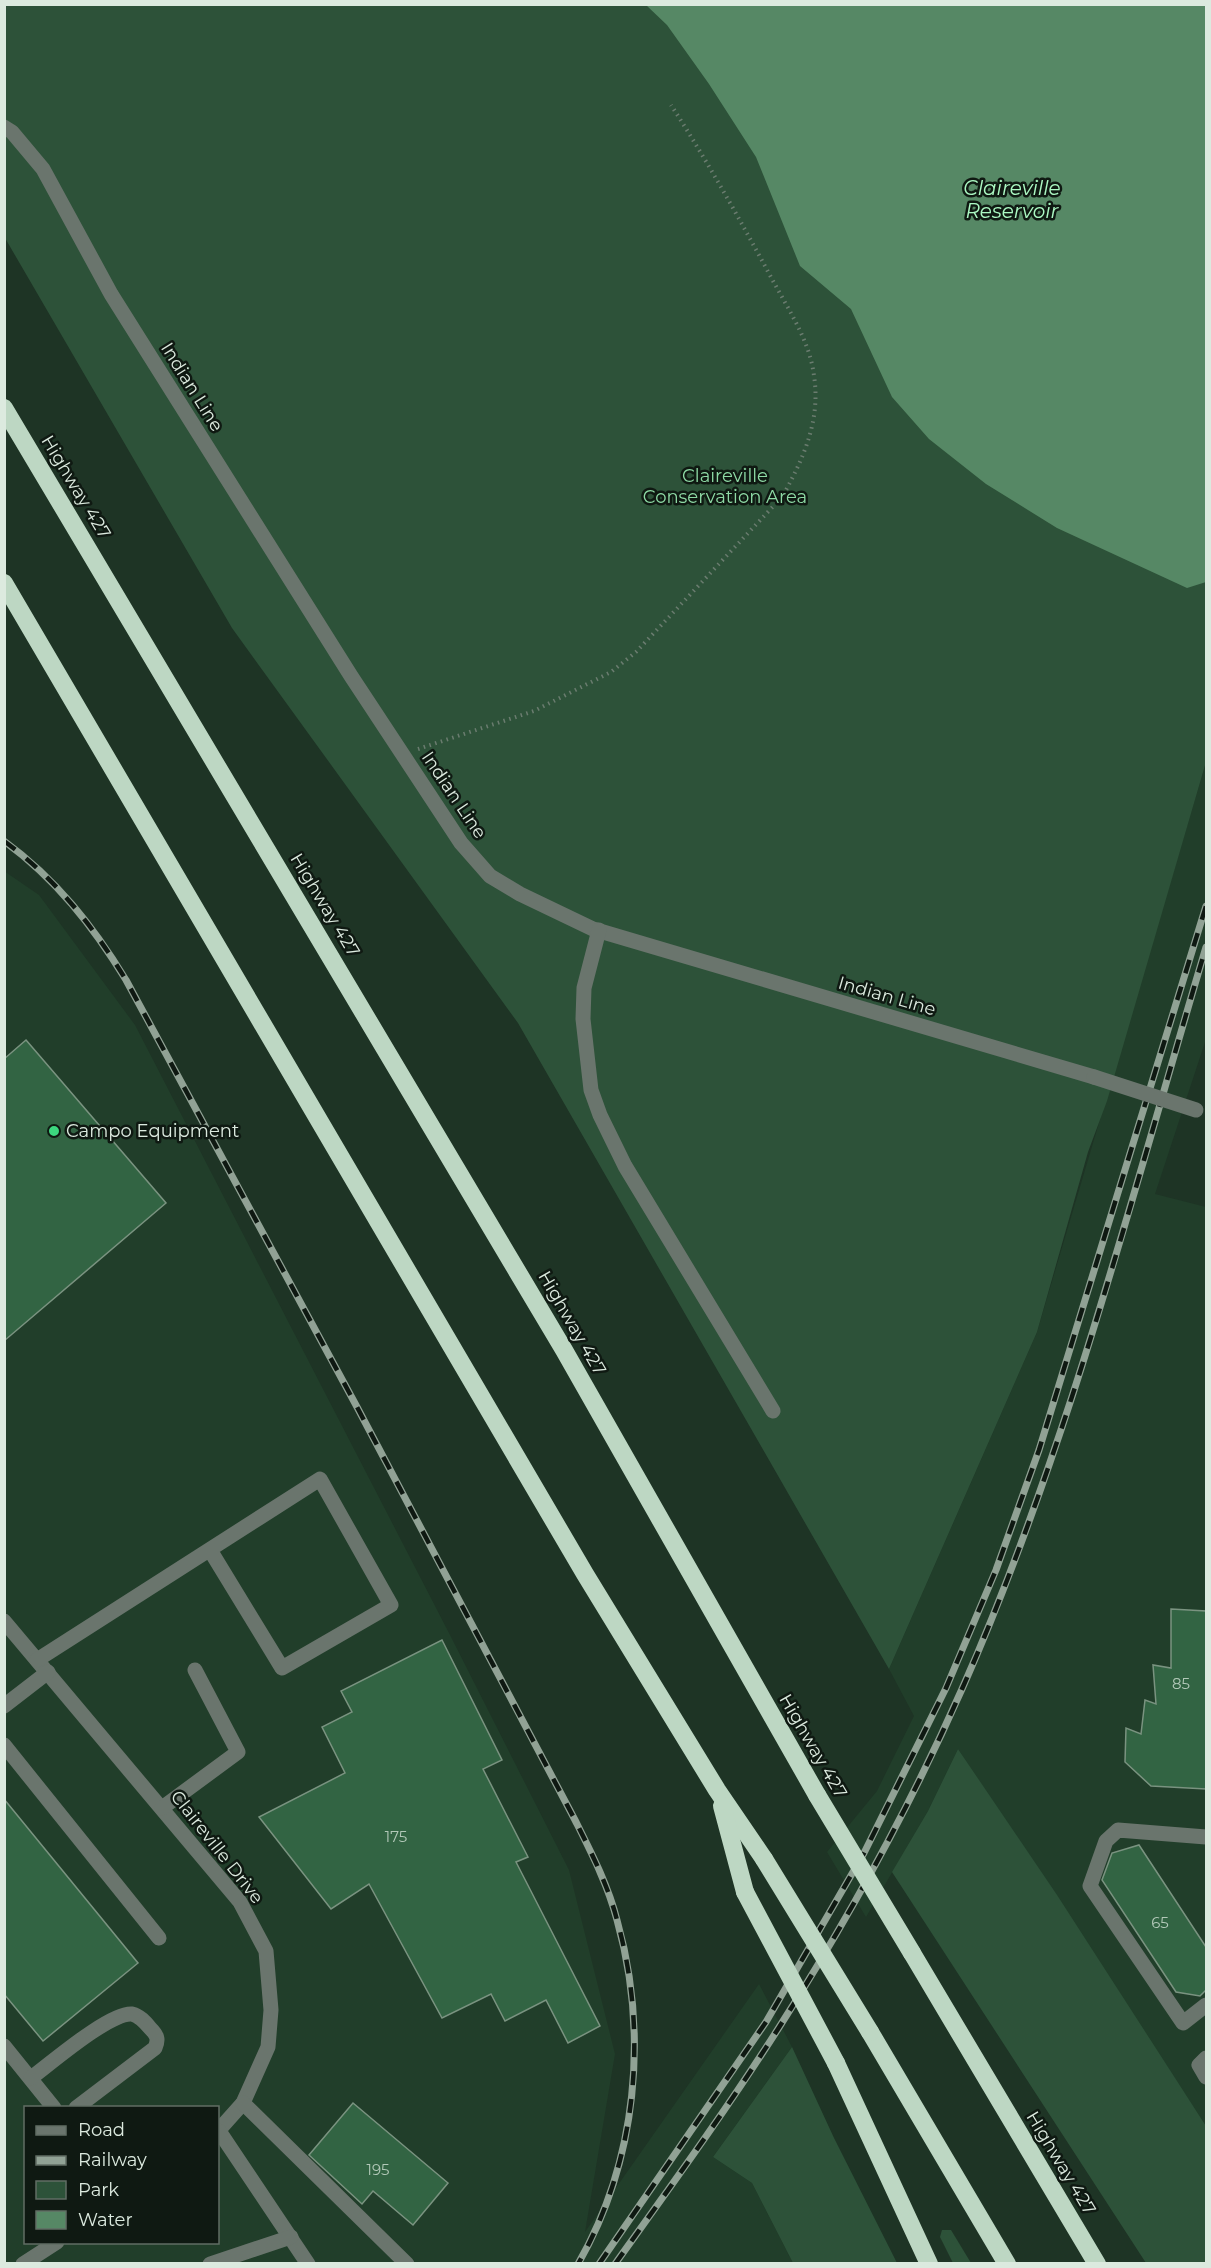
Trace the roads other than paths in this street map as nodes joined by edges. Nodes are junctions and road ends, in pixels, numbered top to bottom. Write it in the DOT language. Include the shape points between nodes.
graph roads {
  1 [pos="4,127"];
  2 [pos="4,408"];
  3 [pos="4,583"];
  4 [pos="600,930"];
  5 [pos="1201,1112"];
  6 [pos="773,1411"];
  7 [pos="210,1550"];
  8 [pos="4,1621"];
  9 [pos="37,1660"];
  10 [pos="195,1670"];
  11 [pos="48,1672"];
  12 [pos="4,1706"];
  13 [pos="4,1745"];
  14 [pos="717,1790"];
  15 [pos="162,1808"];
  16 [pos="1206,1837"];
  17 [pos="159,1938"];
  18 [pos="1206,2005"];
  19 [pos="4,2046"];
  20 [pos="1206,2058"];
  21 [pos="1206,2077"];
  22 [pos="31,2078"];
  23 [pos="243,2103"];
  24 [pos="52,2106"];
  25 [pos="78,2106"];
  26 [pos="219,2130"];
  27 [pos="219,2132"];
  28 [pos="291,2237"];
  29 [pos="54,2244"];
  30 [pos="23,2264"];
  31 [pos="210,2264"];
  32 [pos="308,2264"];
  33 [pos="407,2264"];
  34 [pos="929,2264"];
  35 [pos="1007,2264"];
  36 [pos="1097,2264"];
  1 -- 4 [label="street, Indian Line" via="43,169 111,294 344,666 461,843 490,876"];
  2 -- 36 [label="highway, Highway 427, bridge" via="564,1350 817,1795"];
  3 -- 14 [label="highway" via="585,1574"];
  4 -- 5 [label="street, Indian Line, bridge"];
  4 -- 6 [label="street" via="584,988 583,1019 591,1090 625,1166"];
  7 -- 7 [label="street" via="320,1479 391,1605 282,1668"];
  7 -- 9 [label="street"];
  8 -- 9 [label="street, Claireville Drive"];
  9 -- 11 [label="street, Claireville Drive"];
  10 -- 15 [label="street" via="238,1752"];
  11 -- 12 [label="street"];
  11 -- 15 [label="street, Claireville Drive"];
  13 -- 17 [label="street"];
  14 -- 34 [label="highway, bridge" via="745,1892 836,2063"];
  14 -- 35 [label="highway, bridge" via="870,2032"];
  15 -- 23 [label="street, Claireville Drive" via="240,1902 266,1951 271,2010 268,2047"];
  16 -- 18 [label="street" via="1118,1830 1107,1841 1090,1886 1184,2023"];
  19 -- 22 [label="street"];
  20 -- 21 [label="street" via="1199,2065"];
  22 -- 24 [label="street"];
  22 -- 25 [label="street" via="101,2025 129,2014 138,2016 156,2035 155,2048"];
  23 -- 26 [label="street, Claireville Drive"];
  23 -- 33 [label="street"];
  27 -- 28 [label="street"];
  28 -- 31 [label="street"];
  28 -- 32 [label="street"];
  29 -- 30 [label="street"];
}
